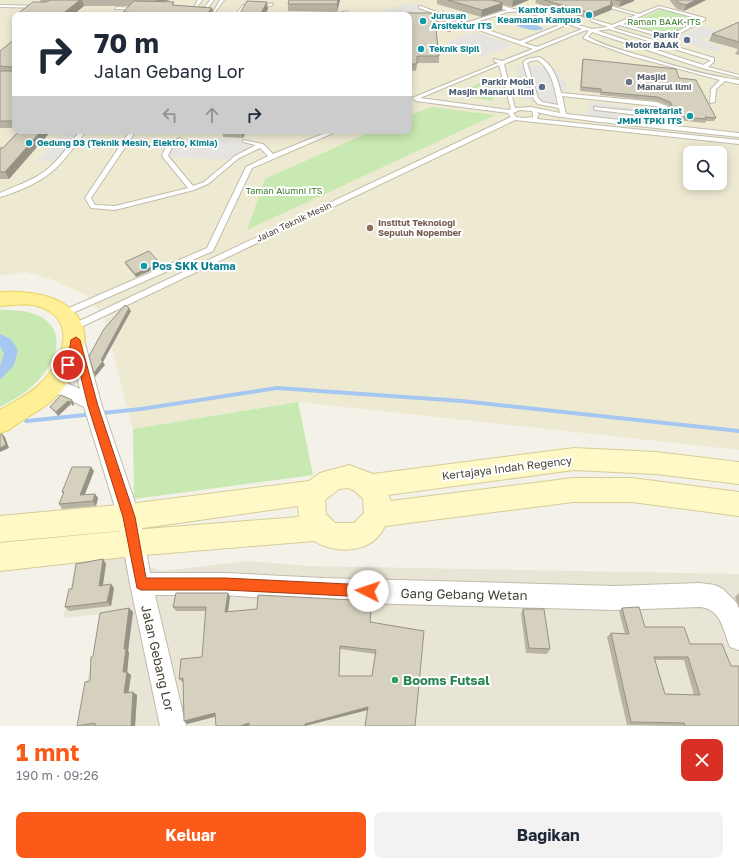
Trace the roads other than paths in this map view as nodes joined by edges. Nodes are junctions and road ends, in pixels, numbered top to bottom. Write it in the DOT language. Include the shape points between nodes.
graph roads {
  1 [pos="6,0"];
  2 [pos="60,0"];
  3 [pos="200,0"];
  4 [pos="212,0"];
  5 [pos="222,0"];
  6 [pos="264,0"];
  7 [pos="479,0"];
  8 [pos="0,5"];
  9 [pos="420,7"];
  10 [pos="611,7"];
  11 [pos="116,8"];
  12 [pos="146,9"];
  13 [pos="185,10"];
  14 [pos="193,10"];
  15 [pos="512,10"];
  16 [pos="214,11"];
  17 [pos="239,12"];
  18 [pos="639,15"];
  19 [pos="453,19"];
  20 [pos="592,20"];
  21 [pos="460,21"];
  22 [pos="568,23"];
  23 [pos="466,24"];
  24 [pos="619,24"];
  25 [pos="611,27"];
  26 [pos="586,29"];
  27 [pos="592,31"];
  28 [pos="520,43"];
  29 [pos="538,49"];
  30 [pos="531,52"];
  31 [pos="539,58"];
  32 [pos="498,61"];
  33 [pos="704,68"];
  34 [pos="739,76"];
  35 [pos="723,80"];
  36 [pos="739,82"];
  37 [pos="558,94"];
  38 [pos="412,100"];
  39 [pos="712,102"];
  40 [pos="562,107"];
  41 [pos="596,108"];
  42 [pos="534,111"];
  43 [pos="512,113"];
  44 [pos="563,115"];
  45 [pos="531,120"];
  46 [pos="81,134"];
  47 [pos="132,134"];
  48 [pos="327,134"];
  49 [pos="739,135"];
  50 [pos="180,140"];
  51 [pos="245,141"];
  52 [pos="739,142"];
  53 [pos="261,145"];
  54 [pos="272,156"];
  55 [pos="192,189"];
  56 [pos="0,195"];
  57 [pos="210,249"];
  58 [pos="226,254"];
  59 [pos="181,261"];
  60 [pos="197,267"];
  61 [pos="0,298"];
  62 [pos="72,327"];
  63 [pos="54,384"];
  64 [pos="95,410"];
  65 [pos="0,423"];
  66 [pos="739,473"];
  67 [pos="371,486"];
  68 [pos="315,492"];
  69 [pos="739,504"];
  70 [pos="377,515"];
  71 [pos="319,528"];
  72 [pos="0,529"];
  73 [pos="131,530"];
  74 [pos="0,557"];
  75 [pos="141,584"];
  76 [pos="739,638"];
  77 [pos="173,726"];
  1 -- 8 [label="lane"];
  2 -- 8 [label="lane" via="53,6 20,10 13,6"];
  3 -- 14 [label="lane"];
  4 -- 14 [label="lane" via="203,10"];
  5 -- 16 [label="lane"];
  6 -- 17 [label="lane" via="272,4 263,7 244,6"];
  7 -- 15 [label="street"];
  9 -- 19 [label="lane"];
  10 -- 18 [label="lane"];
  11 -- 12 [label="lane"];
  13 -- 14 [label="lane"];
  15 -- 22 [label="lane" via="527,11"];
  15 -- 23 [label="lane"];
  18 -- 24 [label="lane"];
  18 -- 24 [label="lane" via="659,7 704,19 669,38"];
  20 -- 25 [label="lane"];
  21 -- 23 [label="lane"];
  22 -- 26 [label="lane"];
  22 -- 28 [label="lane"];
  23 -- 28 [label="lane"];
  24 -- 25 [label="lane"];
  25 -- 27 [label="lane"];
  25 -- 33 [label="lane" via="712,60"];
  26 -- 27 [label="lane"];
  26 -- 29 [label="lane"];
  27 -- 33 [label="lane"];
  27 -- 35 [label="lane" via="585,36 592,41"];
  28 -- 29 [label="lane"];
  29 -- 30 [label="lane"];
  30 -- 31 [label="lane"];
  30 -- 32 [label="lane"];
  31 -- 37 [label="lane" via="549,64"];
  31 -- 40 [label="lane" via="525,63 536,99 546,105"];
  32 -- 38 [label="lane"];
  32 -- 43 [label="lane"];
  33 -- 34 [label="lane"];
  35 -- 36 [label="lane"];
  35 -- 39 [label="lane" via="712,90"];
  37 -- 40 [label="lane"];
  37 -- 41 [label="lane" via="656,104 665,107 667,111 665,116"];
  38 -- 43 [label="lane"];
  40 -- 44 [label="lane"];
  42 -- 43 [label="lane" via="522,108"];
  42 -- 44 [label="lane"];
  42 -- 45 [label="lane" via="536,116"];
  43 -- 45 [label="lane"];
  43 -- 58 [label="lane, Jalan Teknik Mesin"];
  44 -- 49 [label="lane"];
  45 -- 52 [label="lane"];
  46 -- 56 [label="lane" via="48,172"];
  47 -- 55 [label="lane" via="88,198 93,207 115,208"];
  48 -- 54 [label="lane"];
  50 -- 55 [label="lane" via="168,147 165,156"];
  51 -- 53 [label="lane"];
  53 -- 54 [label="lane"];
  53 -- 55 [label="lane" via="237,157 206,183"];
  54 -- 57 [label="lane" via="249,167"];
  57 -- 58 [label="lane"];
  57 -- 59 [label="lane"];
  58 -- 60 [label="lane, Jalan Teknik Mesin"];
  59 -- 60 [label="lane"];
  59 -- 62 [label="lane"];
  60 -- 62 [label="lane, Jalan Teknik Mesin"];
  61 -- 62 [label="main road" via="42,301 57,307"];
  62 -- 63 [label="main road" via="74,352"];
  62 -- 64 [label="street"];
  63 -- 64 [label="street"];
  63 -- 65 [label="main road" via="30,405"];
  64 -- 73 [label="street"];
  66 -- 67 [label="street, Kertajaya Indah Regency" via="656,463 574,459"];
  67 -- 68 [label="street" via="361,479 349,476 336,477 324,482"];
  67 -- 70 [label="street" via="378,500"];
  68 -- 71 [label="street" via="310,508"];
  68 -- 73 [label="street"];
  69 -- 70 [label="street" via="632,490 572,490"];
  70 -- 71 [label="street" via="371,527 359,535 345,538 330,536"];
  71 -- 73 [label="street"];
  72 -- 73 [label="street"];
  73 -- 74 [label="street"];
  73 -- 75 [label="street, Jalan Gebang Lor"];
  75 -- 76 [label="street, Gang Gebang Wetan" via="225,584 323,590 615,598 700,595 715,597 728,610"];
  75 -- 77 [label="street, Jalan Gebang Lor"];
}
